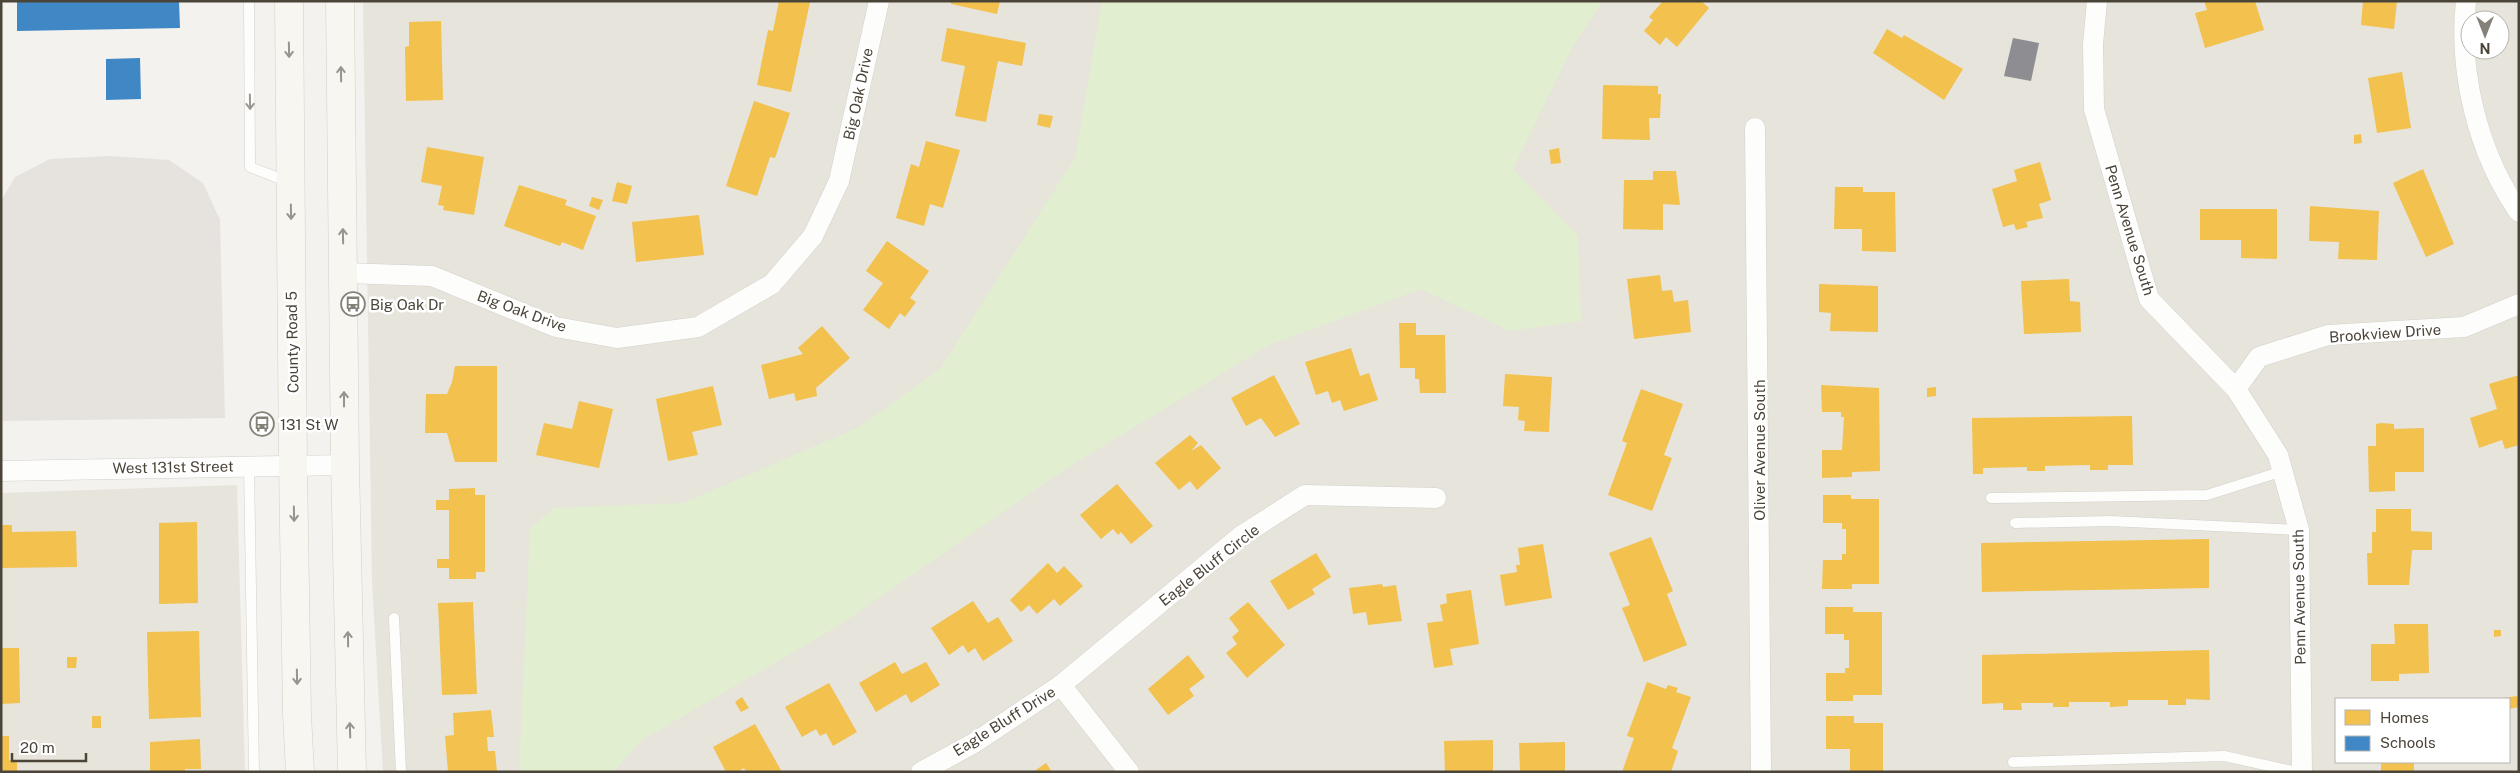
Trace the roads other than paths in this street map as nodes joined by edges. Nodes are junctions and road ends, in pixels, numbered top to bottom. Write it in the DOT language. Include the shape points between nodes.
graph roads {
  1 [pos="249,1"];
  2 [pos="289,1"];
  3 [pos="340,1"];
  4 [pos="879,1"];
  5 [pos="2097,1"];
  6 [pos="2466,1"];
  7 [pos="1755,128"];
  8 [pos="291,183"];
  9 [pos="2519,212"];
  10 [pos="344,273"];
  11 [pos="2519,304"];
  12 [pos="2236,389"];
  13 [pos="345,465"];
  14 [pos="249,466"];
  15 [pos="294,466"];
  16 [pos="1,471"];
  17 [pos="2283,471"];
  18 [pos="1436,498"];
  19 [pos="1991,498"];
  20 [pos="2015,523"];
  21 [pos="2299,530"];
  22 [pos="394,618"];
  23 [pos="1061,685"];
  24 [pos="2013,762"];
  25 [pos="254,772"];
  26 [pos="300,772"];
  27 [pos="352,772"];
  28 [pos="401,772"];
  29 [pos="921,772"];
  30 [pos="1129,772"];
  31 [pos="1761,772"];
  32 [pos="2297,772"];
  33 [pos="2302,772"];
  1 -- 8 [label="lane, one-way" via="250,166"];
  2 -- 8 [label="main road, County Road 5, one-way"];
  10 -- 3 [label="main road, one-way"];
  4 -- 10 [label="street, Big Oak Drive" via="839,181 813,236 772,284 698,327 617,338 556,327 432,276"];
  5 -- 12 [label="street, Penn Avenue South" via="2093,44 2094,109 2149,299"];
  6 -- 9 [label="street" via="2468,85 2486,149"];
  7 -- 31 [label="street, Oliver Avenue South"];
  8 -- 15 [label="main road, County Road 5, one-way"];
  13 -- 10 [label="main road, one-way"];
  11 -- 12 [label="street, Brookview Drive" via="2464,327 2328,335 2258,357"];
  12 -- 17 [label="street, Penn Avenue South" via="2278,455"];
  13 -- 15 [label="street, West 131st Street"];
  27 -- 13 [label="main road, one-way"];
  14 -- 15 [label="street, West 131st Street"];
  14 -- 16 [label="street, West 131st Street"];
  14 -- 25 [label="lane"];
  15 -- 26 [label="main road, County Road 5, one-way"];
  17 -- 19 [label="lane" via="2207,495"];
  17 -- 21 [label="street, Penn Avenue South"];
  18 -- 23 [label="street, Eagle Bluff Circle" via="1305,495 1241,536"];
  20 -- 21 [label="lane" via="2110,521"];
  21 -- 33 [label="street, Penn Avenue South"];
  22 -- 28 [label="lane"];
  23 -- 29 [label="street, Eagle Bluff Drive"];
  23 -- 30 [label="street"];
  24 -- 32 [label="lane" via="2224,756"];
}
